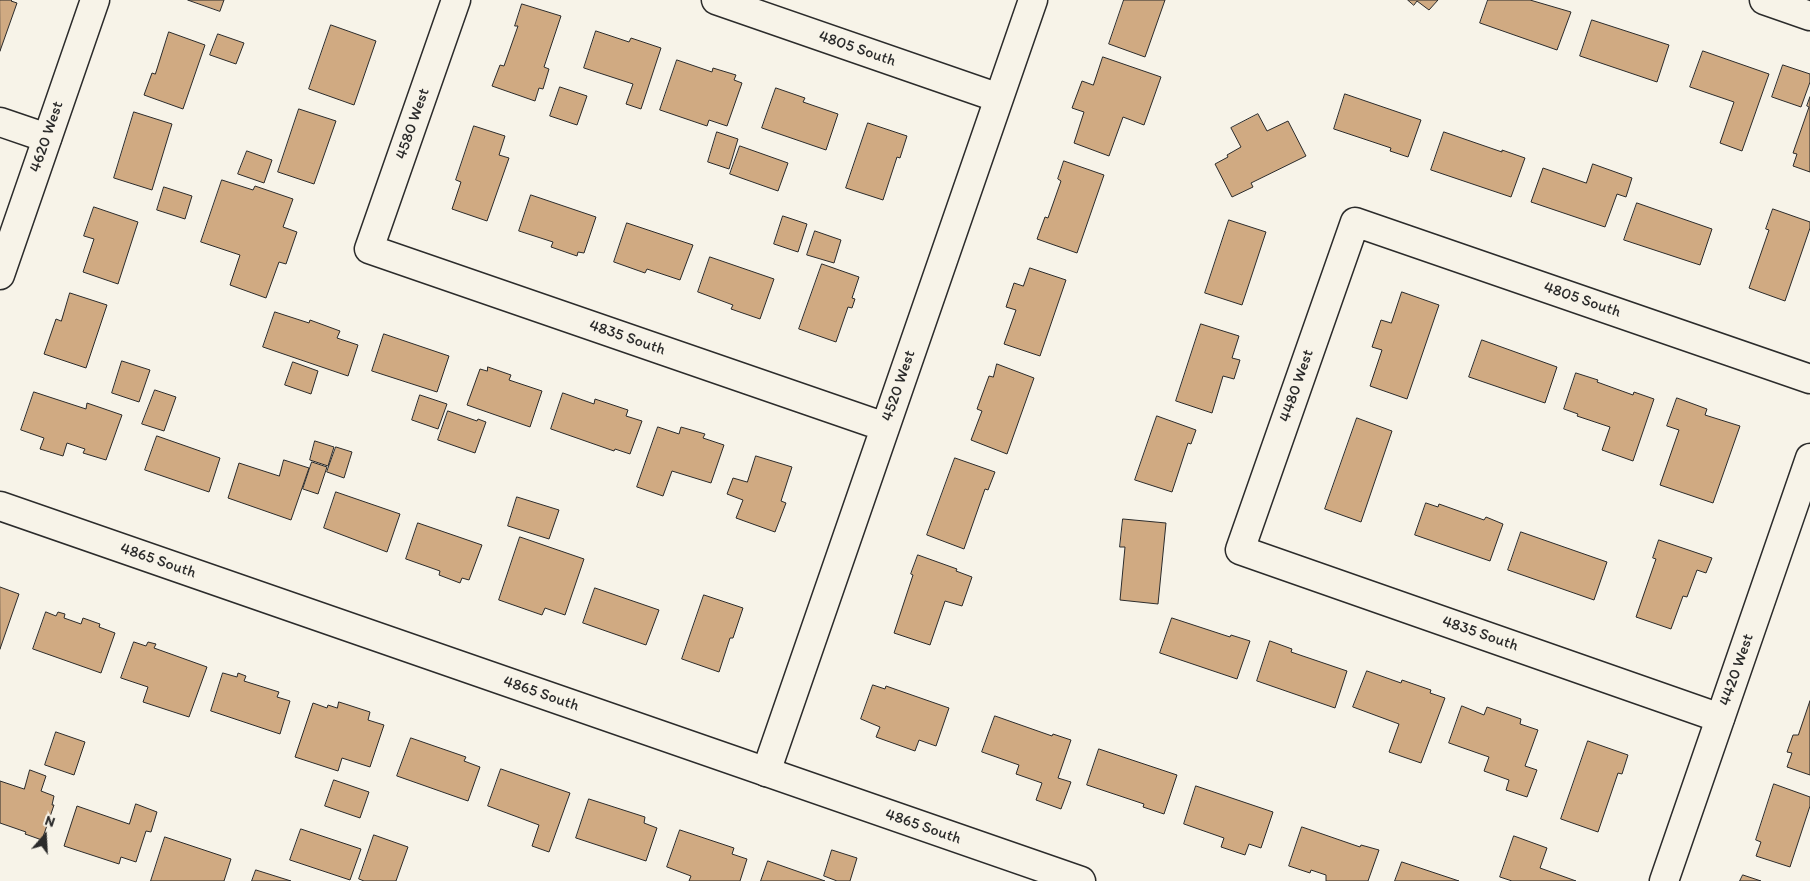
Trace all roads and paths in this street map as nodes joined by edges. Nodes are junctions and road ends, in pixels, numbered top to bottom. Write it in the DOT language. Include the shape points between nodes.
graph roads {
  1 [pos="95,0"];
  2 [pos="456,0"];
  3 [pos="716,0"];
  4 [pos="1033,0"];
  5 [pos="1764,0"];
  6 [pos="1810,16"];
  7 [pos="999,98"];
  8 [pos="0,122"];
  9 [pos="47,138"];
  10 [pos="1354,222"];
  11 [pos="369,249"];
  12 [pos="0,275"];
  13 [pos="1810,379"];
  14 [pos="885,427"];
  15 [pos="1810,458"];
  16 [pos="0,506"];
  17 [pos="1240,550"];
  18 [pos="1720,718"];
  19 [pos="766,772"];
  20 [pos="1082,881"];
  21 [pos="1664,881"];
  1 -- 9 [label="street, 4620 West"];
  2 -- 11 [label="street, 4580 West"];
  3 -- 7 [label="street, 4805 South"];
  4 -- 7 [label="street, 4520 West"];
  5 -- 6 [label="street"];
  7 -- 14 [label="street, 4520 West"];
  8 -- 9 [label="street"];
  9 -- 12 [label="street, 4620 West"];
  10 -- 13 [label="street, 4805 South"];
  10 -- 17 [label="street, 4480 West"];
  11 -- 14 [label="street, 4835 South"];
  14 -- 19 [label="street, 4520 West"];
  15 -- 18 [label="street, 4420 West"];
  16 -- 19 [label="street, 4865 South"];
  17 -- 18 [label="street, 4835 South"];
  18 -- 21 [label="street, 4420 West"];
  19 -- 20 [label="street, 4865 South"];
}
